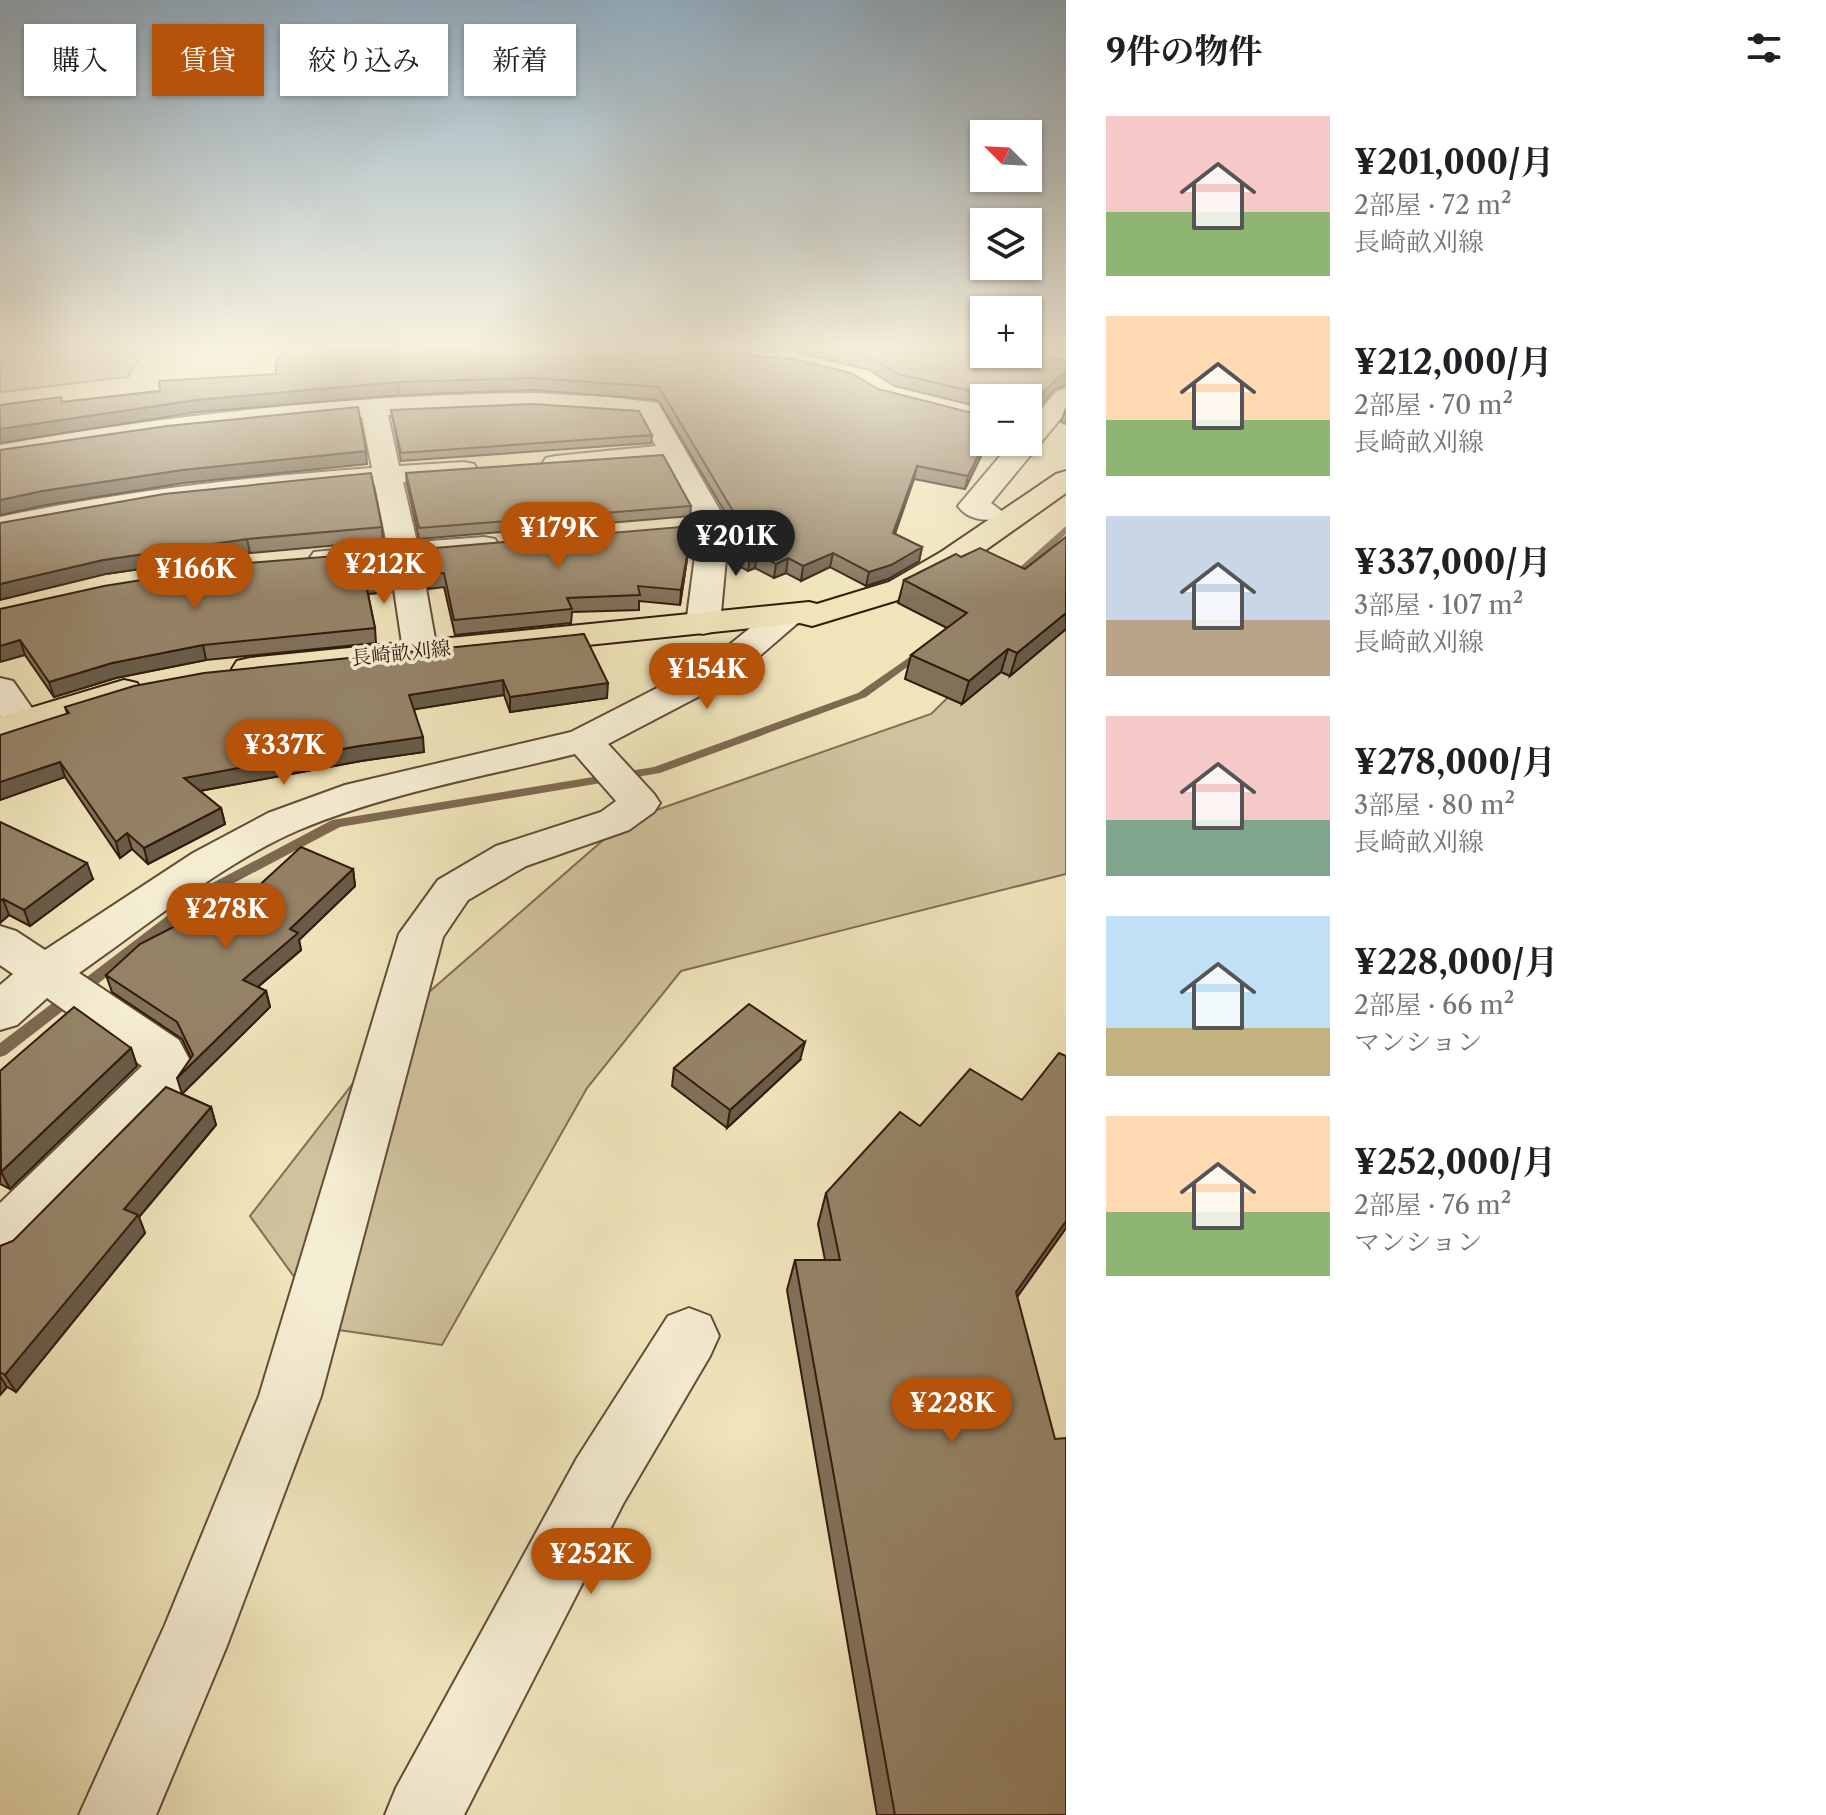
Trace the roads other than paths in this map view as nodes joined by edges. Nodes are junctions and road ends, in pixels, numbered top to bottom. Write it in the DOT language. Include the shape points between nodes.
graph roads {
  1 [pos="141,430"];
  2 [pos="377,430"];
  3 [pos="660,430"];
  4 [pos="1042,434"];
  5 [pos="1066,439"];
  6 [pos="0,453"];
  7 [pos="673,453"];
  8 [pos="1014,456"];
  9 [pos="1066,461"];
  10 [pos="535,465"];
  11 [pos="490,468"];
  12 [pos="386,475"];
  13 [pos="1066,480"];
  14 [pos="988,512"];
  15 [pos="0,526"];
  16 [pos="512,544"];
  17 [pos="404,553"];
  18 [pos="296,561"];
  19 [pos="798,614"];
  20 [pos="703,624"];
  21 [pos="420,650"];
  22 [pos="223,672"];
  23 [pos="161,683"];
  24 [pos="0,689"];
  25 [pos="11,725"];
  26 [pos="602,763"];
  27 [pos="0,942"];
  28 [pos="49,976"];
  29 [pos="0,1012"];
  30 [pos="0,1239"];
  31 [pos="689,1336"];
  32 [pos="117,1815"];
  33 [pos="423,1815"];
  1 -- 6 [label="street"];
  2 -- 12 [label="street"];
  3 -- 7 [label="street"];
  4 -- 5 [label="street"];
  7 -- 10 [label="street"];
  7 -- 20 [label="street" via="696,489"];
  8 -- 14 [label="street" via="973,506"];
  9 -- 14 [label="main road, 長崎畝刈線"];
  11 -- 12 [label="street"];
  12 -- 15 [label="street" via="135,498"];
  12 -- 17 [label="street"];
  13 -- 19 [label="main road, 長崎畝刈線" via="900,589 812,616"];
  14 -- 19 [label="main road, 長崎畝刈線" via="909,565"];
  16 -- 17 [label="street"];
  17 -- 18 [label="street"];
  17 -- 21 [label="street"];
  19 -- 20 [label="main road, 長崎畝刈線"];
  19 -- 26 [label="street"];
  20 -- 21 [label="main road, 長崎畝刈線"];
  21 -- 22 [label="main road, 長崎畝刈線"];
  23 -- 25 [label="main road"];
  24 -- 25 [label="street"];
  26 -- 28 [label="street" via="359,794 282,822 208,863"];
  26 -- 32 [label="street" via="640,803 615,821 511,856 453,890 421,934 290,1396 191,1648"];
  27 -- 28 [label="street"];
  28 -- 29 [label="street"];
  28 -- 30 [label="street" via="162,1054 170,1070"];
  31 -- 33 [label="street" via="600,1481"];
}
